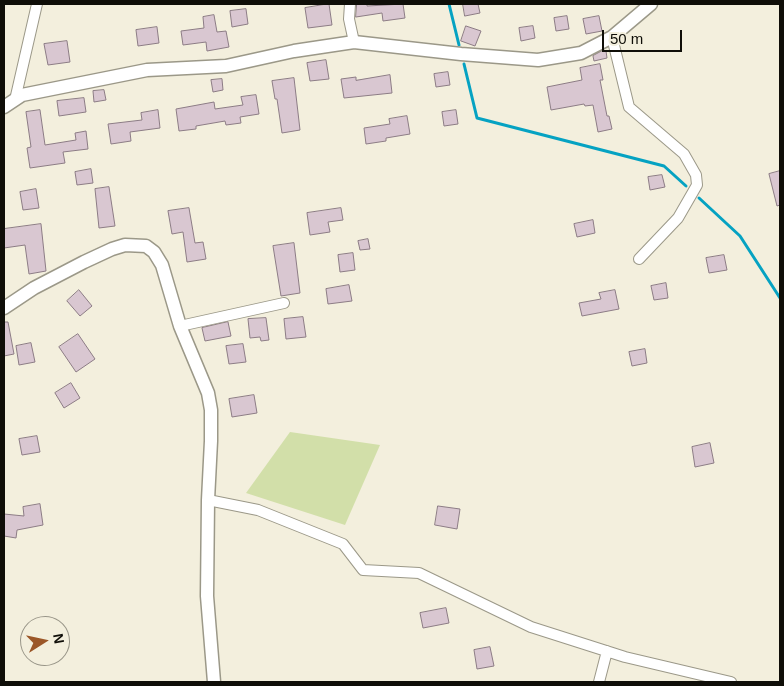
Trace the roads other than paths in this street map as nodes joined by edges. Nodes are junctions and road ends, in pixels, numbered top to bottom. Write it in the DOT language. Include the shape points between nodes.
graph roads {
  1 [pos="37,4"];
  2 [pos="350,4"];
  3 [pos="651,4"];
  4 [pos="612,36"];
  5 [pos="354,42"];
  6 [pos="15,100"];
  7 [pos="4,107"];
  8 [pos="639,258"];
  9 [pos="284,303"];
  10 [pos="4,308"];
  11 [pos="180,326"];
  12 [pos="208,500"];
  13 [pos="607,651"];
  14 [pos="214,682"];
  15 [pos="599,682"];
  16 [pos="731,682"];
  1 -- 6 [label="street"];
  2 -- 5 [label="street" via="349,19"];
  3 -- 4 [label="street"];
  4 -- 5 [label="street" via="581,53 538,60"];
  4 -- 8 [label="street" via="629,107 684,154 696,175 697,185 678,218"];
  5 -- 6 [label="street" via="226,66 146,70"];
  6 -- 7 [label="street"];
  9 -- 11 [label="street"];
  10 -- 11 [label="street" via="84,262 112,249 134,244 146,246 162,265"];
  11 -- 12 [label="street" via="210,401"];
  12 -- 13 [label="street" via="258,510 343,544 363,570 419,573 531,627"];
  12 -- 14 [label="street" via="207,596"];
  13 -- 15 [label="street"];
  13 -- 16 [label="street"];
}
